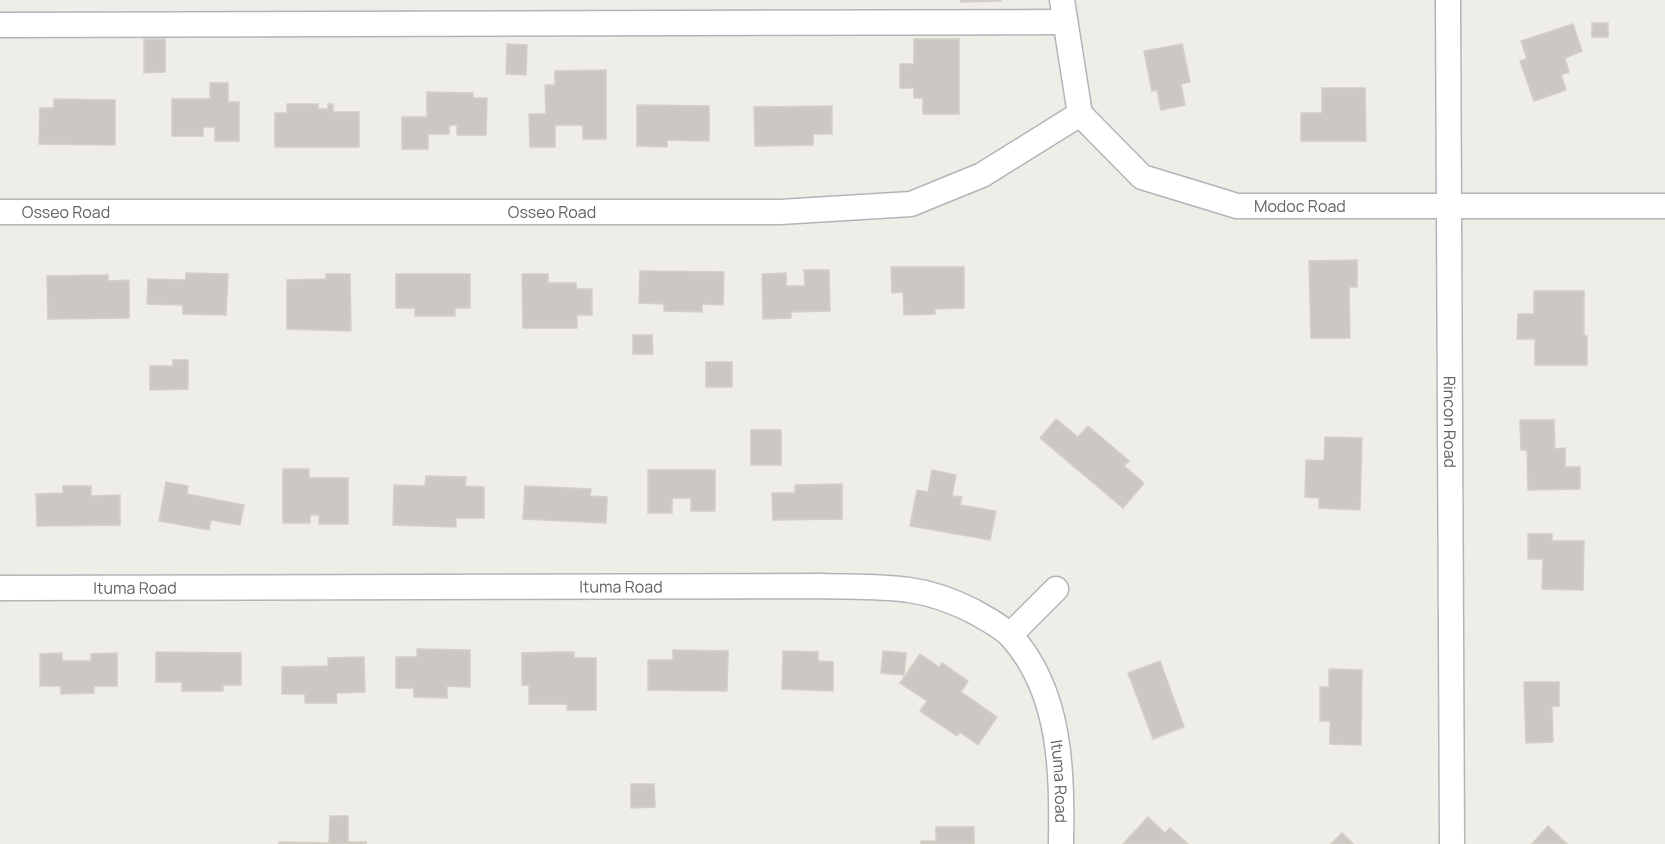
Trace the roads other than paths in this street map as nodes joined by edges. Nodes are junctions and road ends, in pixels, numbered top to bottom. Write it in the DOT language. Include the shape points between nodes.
graph roads {
  1 [pos="1448,0"];
  2 [pos="1063,11"];
  3 [pos="0,25"];
  4 [pos="1080,114"];
  5 [pos="1665,206"];
  6 [pos="1450,207"];
  7 [pos="0,212"];
  8 [pos="0,588"];
  9 [pos="1056,589"];
  10 [pos="1010,635"];
  11 [pos="1061,844"];
  12 [pos="1452,844"];
  1 -- 6 [label="street, Rincon Road"];
  2 -- 3 [label="street"];
  2 -- 4 [label="street"];
  4 -- 6 [label="street, Modoc Road" via="1142,177 1237,206"];
  4 -- 7 [label="street, Osseo Road" via="982,175 911,204 780,212"];
  5 -- 6 [label="street, Modoc Road"];
  6 -- 12 [label="street, Rincon Road"];
  8 -- 10 [label="street, Ituma Road" via="822,586 908,590 951,600"];
  9 -- 10 [label="street"];
  10 -- 11 [label="street, Ituma Road" via="1046,692 1059,761"];
}
